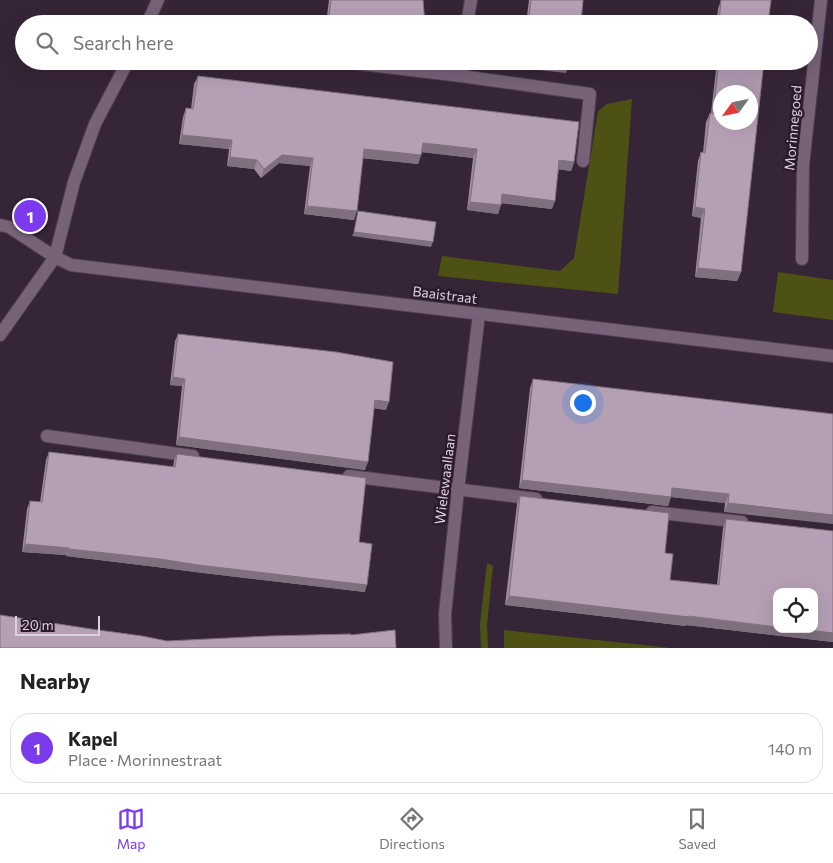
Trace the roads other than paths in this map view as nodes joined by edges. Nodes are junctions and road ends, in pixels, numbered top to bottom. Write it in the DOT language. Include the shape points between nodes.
graph roads {
  1 [pos="158,0"];
  2 [pos="470,0"];
  3 [pos="821,0"];
  4 [pos="151,15"];
  5 [pos="469,15"];
  6 [pos="818,28"];
  7 [pos="123,70"];
  8 [pos="411,70"];
  9 [pos="462,70"];
  10 [pos="813,70"];
  11 [pos="461,76"];
  12 [pos="583,161"];
  13 [pos="0,225"];
  14 [pos="55,257"];
  15 [pos="802,259"];
  16 [pos="479,314"];
  17 [pos="0,335"];
  18 [pos="833,356"];
  19 [pos="47,436"];
  20 [pos="204,458"];
  21 [pos="341,475"];
  22 [pos="458,490"];
  23 [pos="548,500"];
  24 [pos="637,511"];
  25 [pos="755,524"];
  26 [pos="446,648"];
  1 -- 4 [label="street"];
  2 -- 5 [label="street"];
  3 -- 6 [label="street, Morinnegoed"];
  7 -- 14 [label="street" via="95,124 80,165"];
  8 -- 11 [label="street"];
  9 -- 11 [label="street"];
  10 -- 15 [label="street, Morinnegoed" via="803,165"];
  11 -- 12 [label="street" via="590,94"];
  13 -- 14 [label="street, Baaistraat" via="9,227"];
  14 -- 16 [label="street, Baaistraat" via="71,266"];
  14 -- 17 [label="street"];
  16 -- 18 [label="street, Baaistraat"];
  16 -- 22 [label="street, Wielewaallaan"];
  19 -- 20 [label="street"];
  21 -- 22 [label="street"];
  22 -- 23 [label="street"];
  22 -- 26 [label="street, Wielewaallaan" via="445,614"];
  24 -- 25 [label="street"];
}
